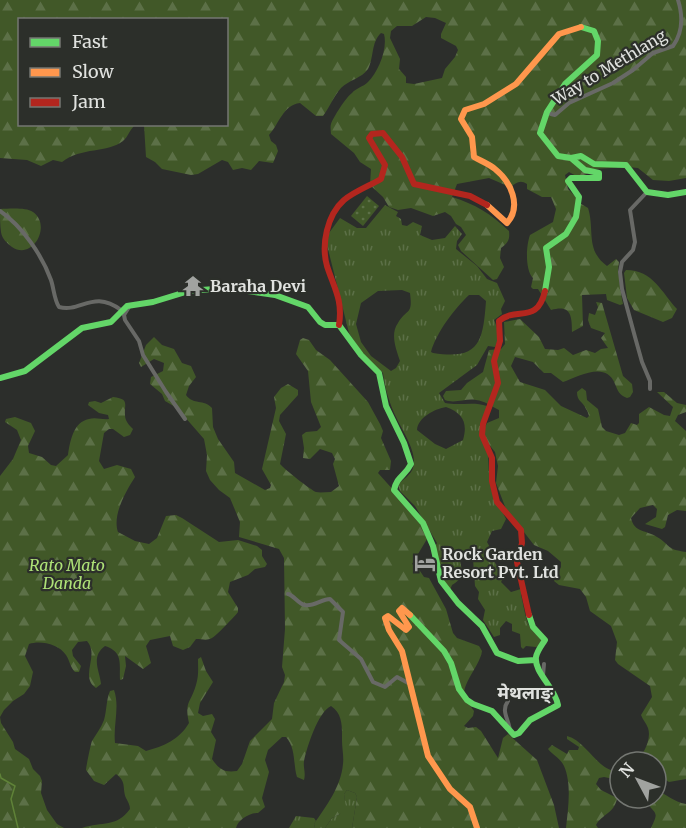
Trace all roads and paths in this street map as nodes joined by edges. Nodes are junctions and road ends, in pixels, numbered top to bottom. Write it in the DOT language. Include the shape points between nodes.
graph roads {
  1 [pos="678,0"];
  2 [pos="549,112"];
  3 [pos="571,158"];
  4 [pos="647,192"];
  5 [pos="686,192"];
  6 [pos="0,211"];
  7 [pos="130,305"];
  8 [pos="121,310"];
  9 [pos="339,325"];
  10 [pos="0,378"];
  11 [pos="650,389"];
  12 [pos="185,419"];
  13 [pos="288,594"];
  14 [pos="536,660"];
  15 [pos="544,664"];
  16 [pos="543,675"];
  17 [pos="410,684"];
  18 [pos="508,701"];
  19 [pos="510,733"];
  20 [pos="477,828"];
  1 -- 2 [label="street, Way to Methlang" via="681,28 673,46 653,53 613,83 569,103 555,115"];
  2 -- 3 [label="street" via="541,137 558,156"];
  2 -- 9 [label="street" via="567,81 595,60 596,34 591,28 574,27 559,34 516,84 462,113 461,119 472,137 474,157 497,171 515,198 515,212 507,223 470,196 414,184 395,146 383,133 372,134 369,143 383,159 384,173 381,179 342,203 324,237 324,254 338,297"];
  3 -- 4 [label="street" via="581,156 594,164 626,165"];
  3 -- 14 [label="street" via="585,170 599,173 599,178 568,181 579,197 578,206 569,231 546,248 549,267 540,305 530,314 505,316 499,321 500,341 494,362 498,383 482,430 492,458 497,502 522,533 518,562 524,599 532,627 546,640"];
  4 -- 5 [label="street"];
  4 -- 11 [label="street" via="630,210 635,242 620,272"];
  6 -- 8 [label="street" via="34,248 49,275 59,307 101,301"];
  7 -- 8 [label="street"];
  7 -- 9 [label="street" via="189,291 244,289 292,300 308,307 325,325"];
  7 -- 12 [label="street" via="125,320"];
  8 -- 10 [label="street" via="111,322 82,328 25,371"];
  9 -- 14 [label="street" via="379,373 380,385 410,460 394,490 423,523 441,581 482,626 497,653 518,661"];
  13 -- 17 [label="street" via="309,606 330,599 343,612 339,640 361,659 373,682 385,687 397,677"];
  14 -- 16 [label="street"];
  15 -- 16 [label="street"];
  16 -- 19 [label="street" via="556,693 558,705 530,720 514,735"];
  17 -- 19 [label="street" via="402,651 385,621 388,615 404,629 408,628 400,613 402,608 449,658 456,685 467,701 492,711"];
  17 -- 20 [label="street" via="428,756 450,789 470,807"];
  18 -- 19 [label="street" via="505,717"];
}
